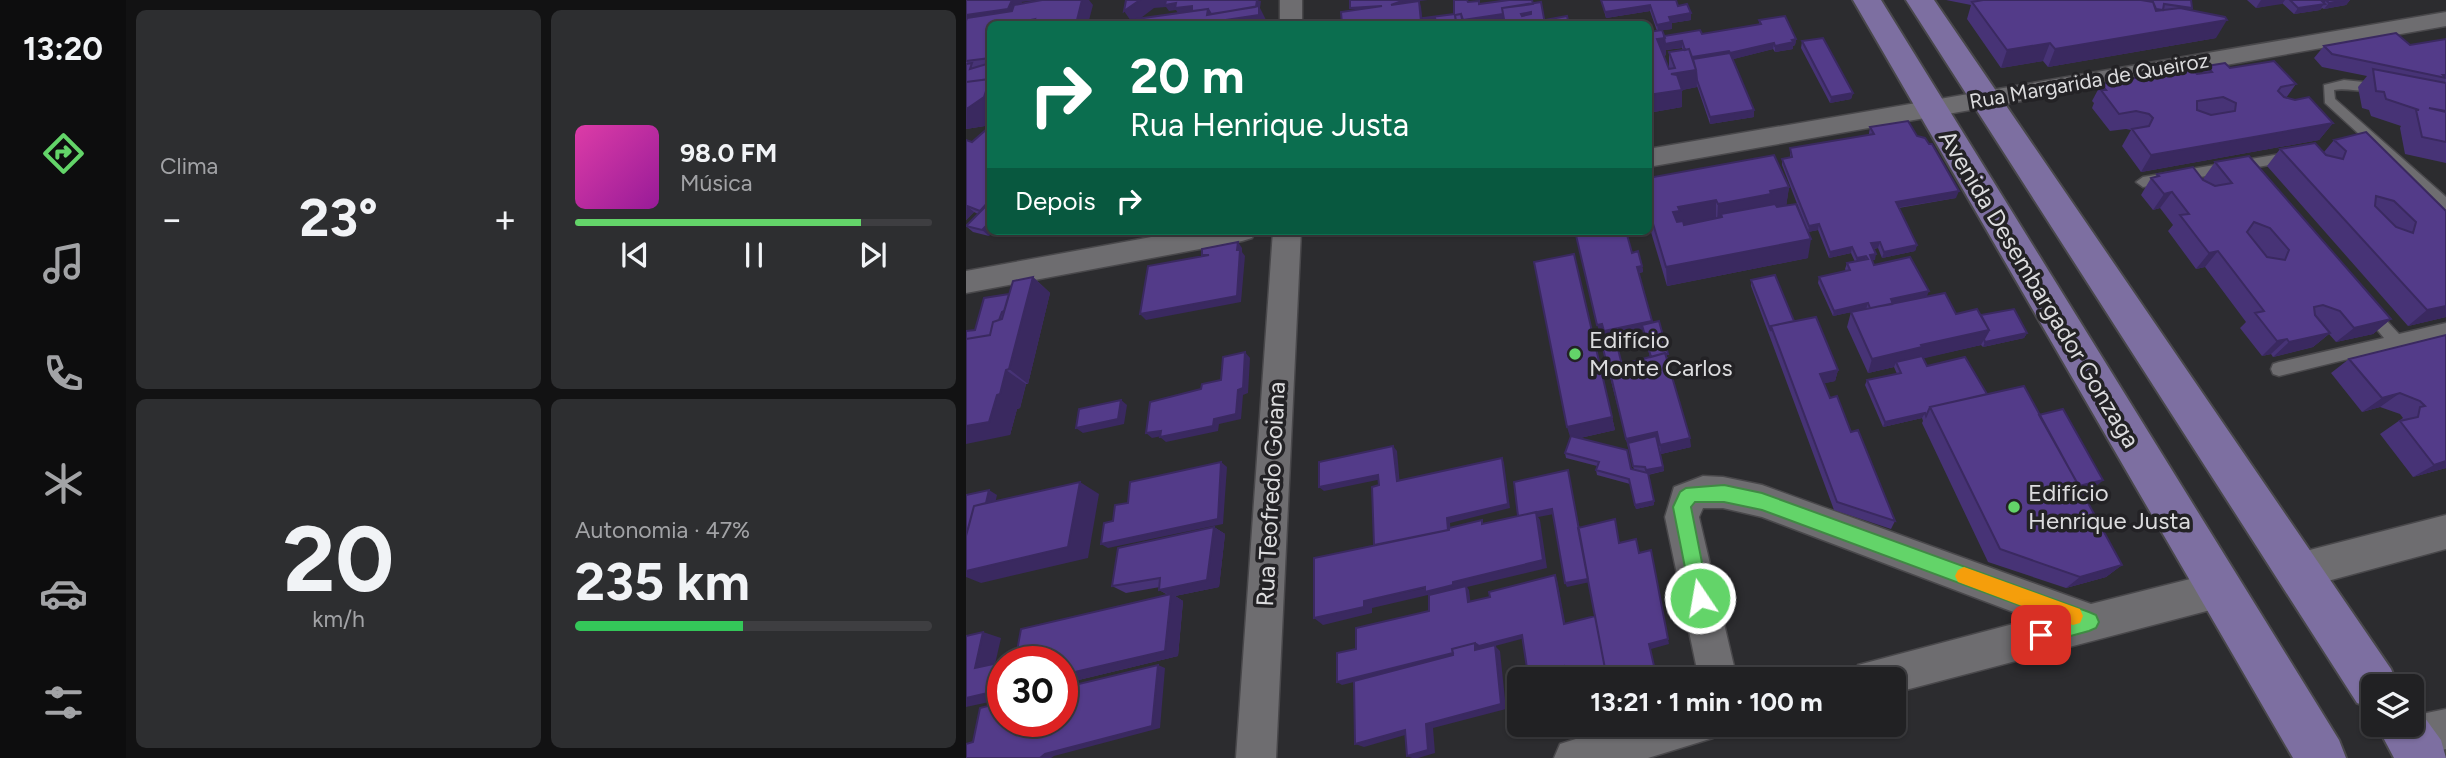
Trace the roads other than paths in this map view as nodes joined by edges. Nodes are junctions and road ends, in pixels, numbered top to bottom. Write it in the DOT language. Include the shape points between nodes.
graph roads {
  1 [pos="1291,0"];
  2 [pos="1867,0"];
  3 [pos="1920,0"];
  4 [pos="2446,19"];
  5 [pos="1291,21"];
  6 [pos="2390,88"];
  7 [pos="1987,99"];
  8 [pos="1931,107"];
  9 [pos="2311,155"];
  10 [pos="1652,157"];
  11 [pos="2143,183"];
  12 [pos="2446,205"];
  13 [pos="1220,235"];
  14 [pos="1287,235"];
  15 [pos="966,282"];
  16 [pos="2360,300"];
  17 [pos="2446,329"];
  18 [pos="2396,341"];
  19 [pos="2279,369"];
  20 [pos="2446,532"];
  21 [pos="2298,571"];
  22 [pos="2218,590"];
  23 [pos="2089,622"];
  24 [pos="1715,667"];
  25 [pos="1906,670"];
  26 [pos="2366,674"];
  27 [pos="1651,737"];
  28 [pos="1256,758"];
  29 [pos="1573,758"];
  30 [pos="2321,758"];
  1 -- 5 [label="street"];
  2 -- 8 [label="main road, Avenida Desembargador Gonzaga"];
  3 -- 7 [label="main road"];
  4 -- 7 [label="street, Rua Margarida de Queiroz"];
  6 -- 12 [label="lane" via="2344,84 2328,88 2329,100"];
  7 -- 8 [label="street, Rua Margarida de Queiroz"];
  7 -- 21 [label="main road"];
  8 -- 10 [label="street, Rua Margarida de Queiroz"];
  8 -- 22 [label="main road, Avenida Desembargador Gonzaga"];
  9 -- 11 [label="lane" via="2246,171"];
  13 -- 15 [label="street"];
  14 -- 28 [label="street, Rua Teofredo Goiana"];
  16 -- 18 [label="lane"];
  17 -- 18 [label="lane"];
  18 -- 19 [label="lane"];
  20 -- 21 [label="street"];
  21 -- 26 [label="main road"];
  22 -- 23 [label="street"];
  22 -- 30 [label="main road, Avenida Desembargador Gonzaga"];
  23 -- 24 [label="street" via="1762,502 1701,492 1686,498 1682,517"];
  23 -- 25 [label="street"];
  27 -- 29 [label="street"];
}
